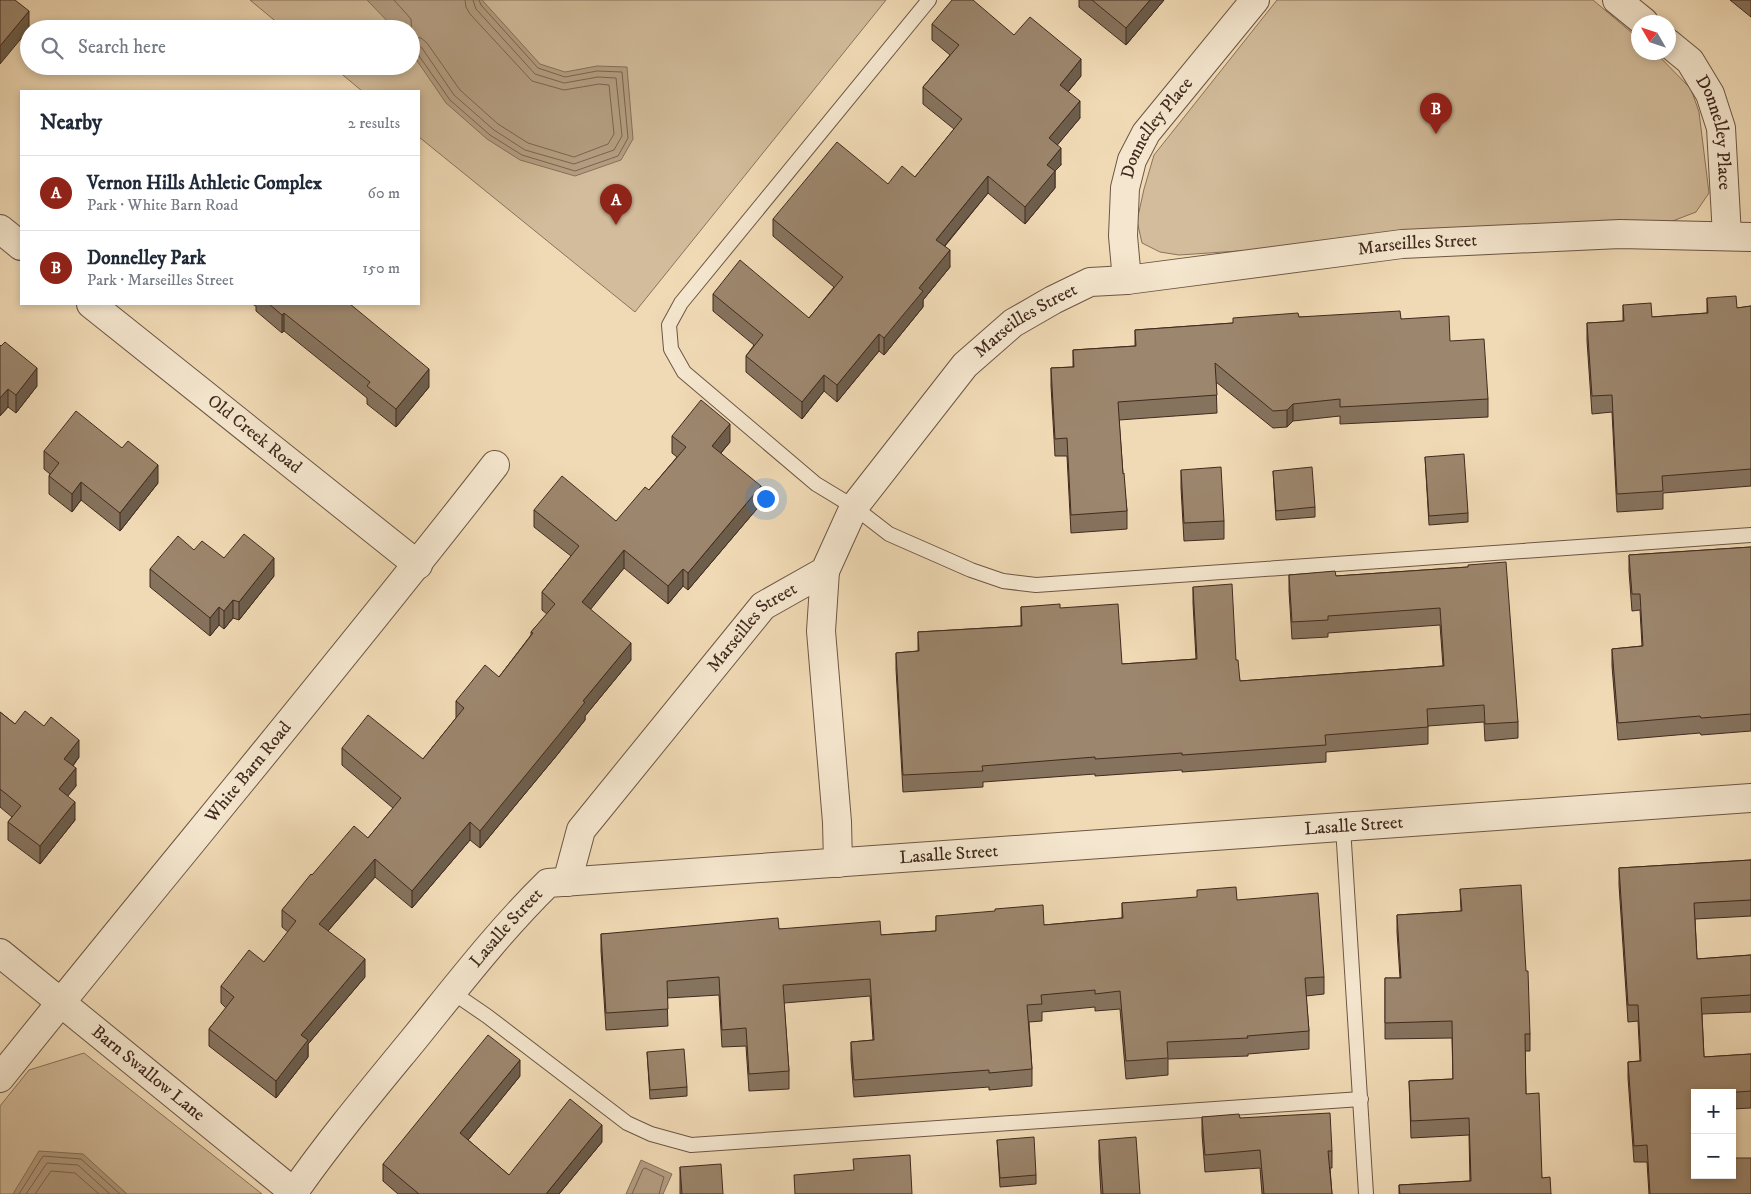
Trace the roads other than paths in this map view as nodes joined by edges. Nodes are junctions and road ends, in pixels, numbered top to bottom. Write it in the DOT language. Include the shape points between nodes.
graph roads {
  1 [pos="929,0"];
  2 [pos="1255,0"];
  3 [pos="1617,0"];
  4 [pos="1635,15"];
  5 [pos="1676,50"];
  6 [pos="0,229"];
  7 [pos="1739,237"];
  8 [pos="20,245"];
  9 [pos="1127,280"];
  10 [pos="92,305"];
  11 [pos="495,465"];
  12 [pos="854,507"];
  13 [pos="1751,535"];
  14 [pos="418,565"];
  15 [pos="825,571"];
  16 [pos="1751,798"];
  17 [pos="1343,827"];
  18 [pos="838,863"];
  19 [pos="567,882"];
  20 [pos="0,953"];
  21 [pos="452,992"];
  22 [pos="60,1002"];
  23 [pos="0,1078"];
  24 [pos="1361,1099"];
  25 [pos="294,1193"];
  26 [pos="1366,1194"];
  1 -- 12 [label="lane" via="681,303 669,325 671,349 684,372 816,484"];
  2 -- 9 [label="street, Donnelley Place" via="1146,133 1132,160 1125,188 1123,236"];
  3 -- 4 [label="street"];
  5 -- 7 [label="street, Donnelley Place" via="1690,61 1710,94 1721,128"];
  6 -- 8 [label="street"];
  7 -- 9 [label="street, Marseilles Street" via="1620,234 1402,244"];
  9 -- 12 [label="street, Marseilles Street" via="1090,282 1013,322 965,365"];
  10 -- 14 [label="street, Old Creek Road"];
  11 -- 14 [label="street, White Barn Road"];
  12 -- 13 [label="lane" via="889,534 954,563 1003,581 1036,585"];
  12 -- 15 [label="street, Marseilles Street"];
  14 -- 22 [label="street, White Barn Road"];
  15 -- 18 [label="street" via="821,631"];
  15 -- 19 [label="street, Marseilles Street" via="763,606 581,830"];
  16 -- 17 [label="street, Lasalle Street"];
  17 -- 18 [label="street, Lasalle Street"];
  17 -- 24 [label="lane"];
  18 -- 19 [label="street, Lasalle Street"];
  19 -- 21 [label="street, Lasalle Street" via="548,883 534,896"];
  20 -- 22 [label="street, Barn Swallow Lane"];
  21 -- 24 [label="lane" via="627,1124 691,1145"];
  21 -- 25 [label="street, Lasalle Street" via="317,1159"];
  22 -- 23 [label="street, White Barn Road"];
  22 -- 25 [label="street, Barn Swallow Lane"];
  24 -- 26 [label="lane"];
}
